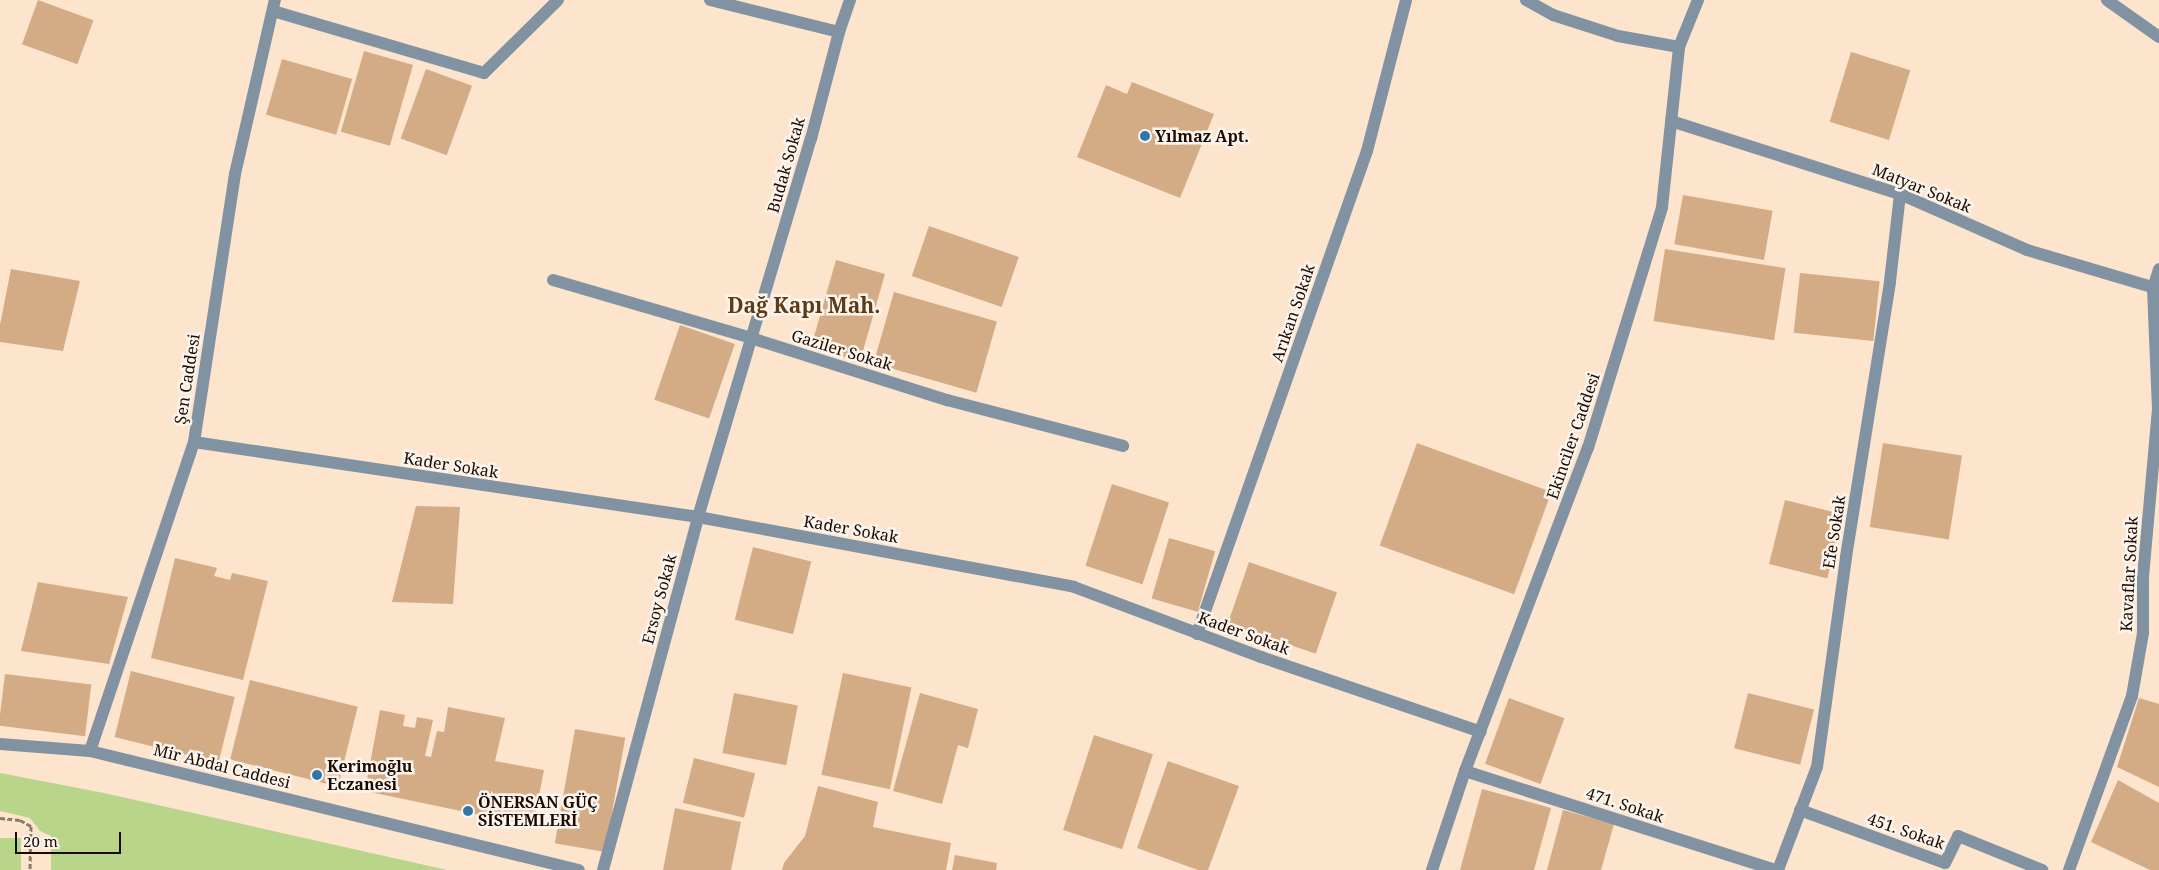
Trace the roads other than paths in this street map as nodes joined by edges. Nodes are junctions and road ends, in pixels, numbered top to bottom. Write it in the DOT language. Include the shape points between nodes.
graph roads {
  1 [pos="558,0"];
  2 [pos="710,0"];
  3 [pos="850,0"];
  4 [pos="1406,0"];
  5 [pos="1526,0"];
  6 [pos="1698,0"];
  7 [pos="2107,0"];
  8 [pos="274,5"];
  9 [pos="839,32"];
  10 [pos="2159,37"];
  11 [pos="1680,46"];
  12 [pos="1671,121"];
  13 [pos="1900,194"];
  14 [pos="2159,269"];
  15 [pos="553,280"];
  16 [pos="2156,288"];
  17 [pos="751,338"];
  18 [pos="194,442"];
  19 [pos="1123,446"];
  20 [pos="698,517"];
  21 [pos="1197,634"];
  22 [pos="1481,732"];
  23 [pos="0,744"];
  24 [pos="90,751"];
  25 [pos="1465,771"];
  26 [pos="1800,810"];
  27 [pos="1944,867"];
  28 [pos="579,870"];
  29 [pos="603,870"];
  30 [pos="1432,870"];
  31 [pos="1776,870"];
  32 [pos="2042,870"];
  33 [pos="2069,870"];
  1 -- 8 [label="street" via="484,73"];
  2 -- 9 [label="street"];
  3 -- 9 [label="street, Budak Sokak"];
  4 -- 21 [label="street, Arıkan Sokak" via="1368,151"];
  5 -- 11 [label="street" via="1553,15 1618,36"];
  6 -- 11 [label="street, Ekinciler Caddesi"];
  7 -- 10 [label="street"];
  8 -- 18 [label="street, Şen Caddesi" via="235,174"];
  9 -- 17 [label="street, Budak Sokak" via="811,139"];
  11 -- 12 [label="street, Ekinciler Caddesi"];
  12 -- 13 [label="street, Matyar Sokak"];
  12 -- 22 [label="street, Ekinciler Caddesi" via="1662,207 1594,430"];
  13 -- 16 [label="street, Matyar Sokak" via="2027,250"];
  13 -- 26 [label="street, Efe Sokak" via="1890,281 1846,557 1817,767"];
  14 -- 16 [label="street, Kavaflar Sokak"];
  15 -- 17 [label="street, Gaziler Sokak"];
  16 -- 33 [label="street, Kavaflar Sokak" via="2158,409 2143,577 2143,632 2132,696"];
  17 -- 19 [label="street, Gaziler Sokak" via="947,400"];
  17 -- 20 [label="street, Ersoy Sokak"];
  18 -- 20 [label="street, Kader Sokak"];
  18 -- 24 [label="street, Şen Caddesi"];
  20 -- 21 [label="street, Kader Sokak" via="1074,587"];
  20 -- 29 [label="street, Ersoy Sokak"];
  21 -- 22 [label="street, Kader Sokak"];
  22 -- 25 [label="street, Ekinciler Caddesi"];
  23 -- 24 [label="street, Mir Abdal Caddesi"];
  24 -- 28 [label="street, Mir Abdal Caddesi"];
  25 -- 30 [label="street, Ekinciler Caddesi"];
  25 -- 31 [label="street, 471. Sokak"];
  26 -- 27 [label="street, 451. Sokak"];
  26 -- 31 [label="street, Efe Sokak"];
  27 -- 32 [label="street, 451. Sokak" via="1958,836"];
}
